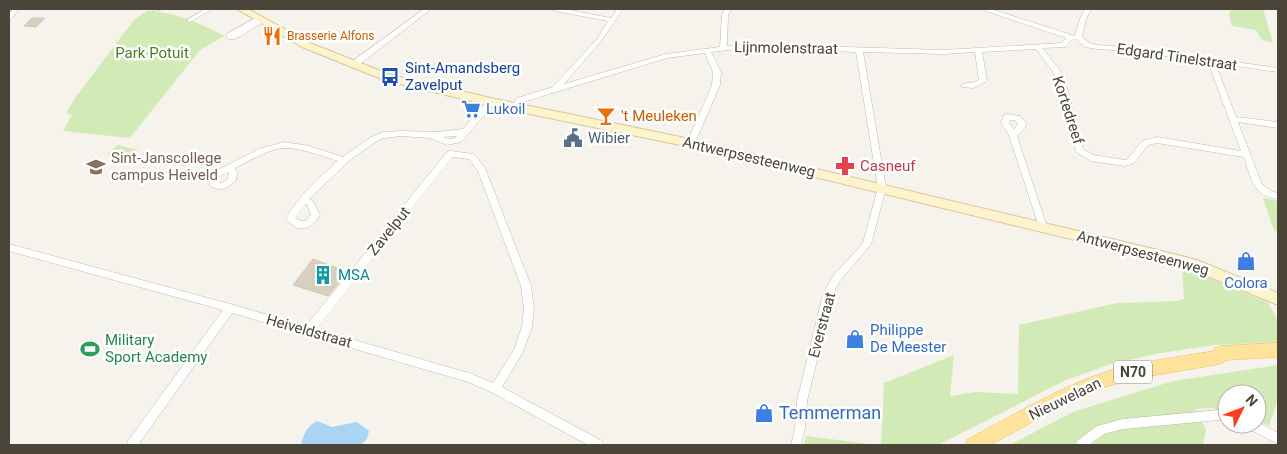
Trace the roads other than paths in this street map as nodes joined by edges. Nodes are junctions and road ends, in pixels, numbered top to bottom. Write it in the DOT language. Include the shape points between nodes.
graph roads {
  1 [pos="16,9"];
  2 [pos="209,9"];
  3 [pos="242,9"];
  4 [pos="428,9"];
  5 [pos="554,9"];
  6 [pos="620,9"];
  7 [pos="728,9"];
  8 [pos="985,9"];
  9 [pos="1088,9"];
  10 [pos="9,18"];
  11 [pos="190,20"];
  12 [pos="613,20"];
  13 [pos="1069,38"];
  14 [pos="1078,38"];
  15 [pos="1037,46"];
  16 [pos="723,48"];
  17 [pos="978,49"];
  18 [pos="858,50"];
  19 [pos="707,51"];
  20 [pos="1211,61"];
  21 [pos="354,65"];
  22 [pos="1278,70"];
  23 [pos="965,85"];
  24 [pos="556,89"];
  25 [pos="491,102"];
  26 [pos="515,107"];
  27 [pos="1234,119"];
  28 [pos="1278,125"];
  29 [pos="464,132"];
  30 [pos="431,135"];
  31 [pos="1013,135"];
  32 [pos="691,143"];
  33 [pos="1247,155"];
  34 [pos="344,160"];
  35 [pos="231,168"];
  36 [pos="882,188"];
  37 [pos="1278,196"];
  38 [pos="304,200"];
  39 [pos="1043,227"];
  40 [pos="9,248"];
  41 [pos="1263,294"];
  42 [pos="1278,299"];
  43 [pos="1278,304"];
  44 [pos="230,308"];
  45 [pos="308,331"];
  46 [pos="1278,350"];
  47 [pos="1220,357"];
  48 [pos="1278,358"];
  49 [pos="495,389"];
  50 [pos="1217,415"];
  51 [pos="1267,433"];
  52 [pos="1278,439"];
  53 [pos="132,445"];
  54 [pos="598,445"];
  55 [pos="796,445"];
  56 [pos="974,445"];
  57 [pos="1082,445"];
  1 -- 10 [label="street"];
  2 -- 11 [label="street"];
  3 -- 21 [label="main road, Antwerpsesteenweg" via="306,45"];
  4 -- 21 [label="street"];
  5 -- 12 [label="street"];
  6 -- 12 [label="street"];
  7 -- 16 [label="street"];
  8 -- 13 [label="street"];
  9 -- 14 [label="street"];
  12 -- 24 [label="street"];
  13 -- 14 [label="street"];
  13 -- 15 [label="street, Lijnmolenstraat" via="1064,45"];
  14 -- 20 [label="street, Edgard Tinelstraat" via="1097,47"];
  15 -- 17 [label="street, Lijnmolenstraat"];
  15 -- 33 [label="street, Kortedreef" via="1059,78 1079,150 1091,158 1125,163 1145,143 1157,140"];
  16 -- 18 [label="street, Lijnmolenstraat" via="763,46"];
  16 -- 19 [label="street, Lijnmolenstraat"];
  17 -- 18 [label="street, Lijnmolenstraat" via="944,52"];
  17 -- 23 [label="street" via="983,81 973,86"];
  18 -- 36 [label="street"];
  19 -- 24 [label="street, Lijnmolenstraat" via="666,56"];
  19 -- 32 [label="street" via="718,72 716,85"];
  20 -- 22 [label="street, Edgard Tinelstraat"];
  20 -- 27 [label="street"];
  21 -- 25 [label="main road, Antwerpsesteenweg" via="388,78"];
  24 -- 26 [label="street, Lijnmolenstraat" via="520,100"];
  25 -- 26 [label="main road, Antwerpsesteenweg"];
  25 -- 29 [label="street"];
  26 -- 32 [label="main road, Antwerpsesteenweg"];
  27 -- 28 [label="street"];
  27 -- 33 [label="street"];
  29 -- 30 [label="street"];
  29 -- 30 [label="street" via="458,140 448,142"];
  30 -- 34 [label="street" via="381,135"];
  31 -- 39 [label="street"];
  32 -- 36 [label="main road, Antwerpsesteenweg"];
  33 -- 37 [label="street" via="1259,187"];
  34 -- 35 [label="street" via="284,145 262,151"];
  34 -- 38 [label="street"];
  36 -- 39 [label="main road, Antwerpsesteenweg"];
  36 -- 55 [label="street, Everstraat" via="867,244 836,279 828,294 802,401"];
  39 -- 41 [label="main road, Antwerpsesteenweg" via="1192,264"];
  40 -- 44 [label="street, Heiveldstraat"];
  41 -- 42 [label="main road, Antwerpsesteenweg"];
  41 -- 43 [label="main road, Antwerpsesteenweg"];
  44 -- 45 [label="street, Heiveldstraat"];
  44 -- 53 [label="street"];
  45 -- 49 [label="street, Heiveldstraat" via="469,378"];
  45 -- 49 [label="street, Zavelput" via="450,154 470,156 482,170 526,286 529,309 518,352"];
  46 -- 47 [label="main road, Nieuwelaan / N70" via="1221,353"];
  47 -- 48 [label="main road, Nieuwelaan / N70" via="1227,361"];
  47 -- 56 [label="main road, Nieuwelaan / N70" via="1107,379"];
  49 -- 54 [label="street, Heiveldstraat"];
  50 -- 57 [label="street" via="1123,424 1101,430"];
  51 -- 52 [label="street"];
}
